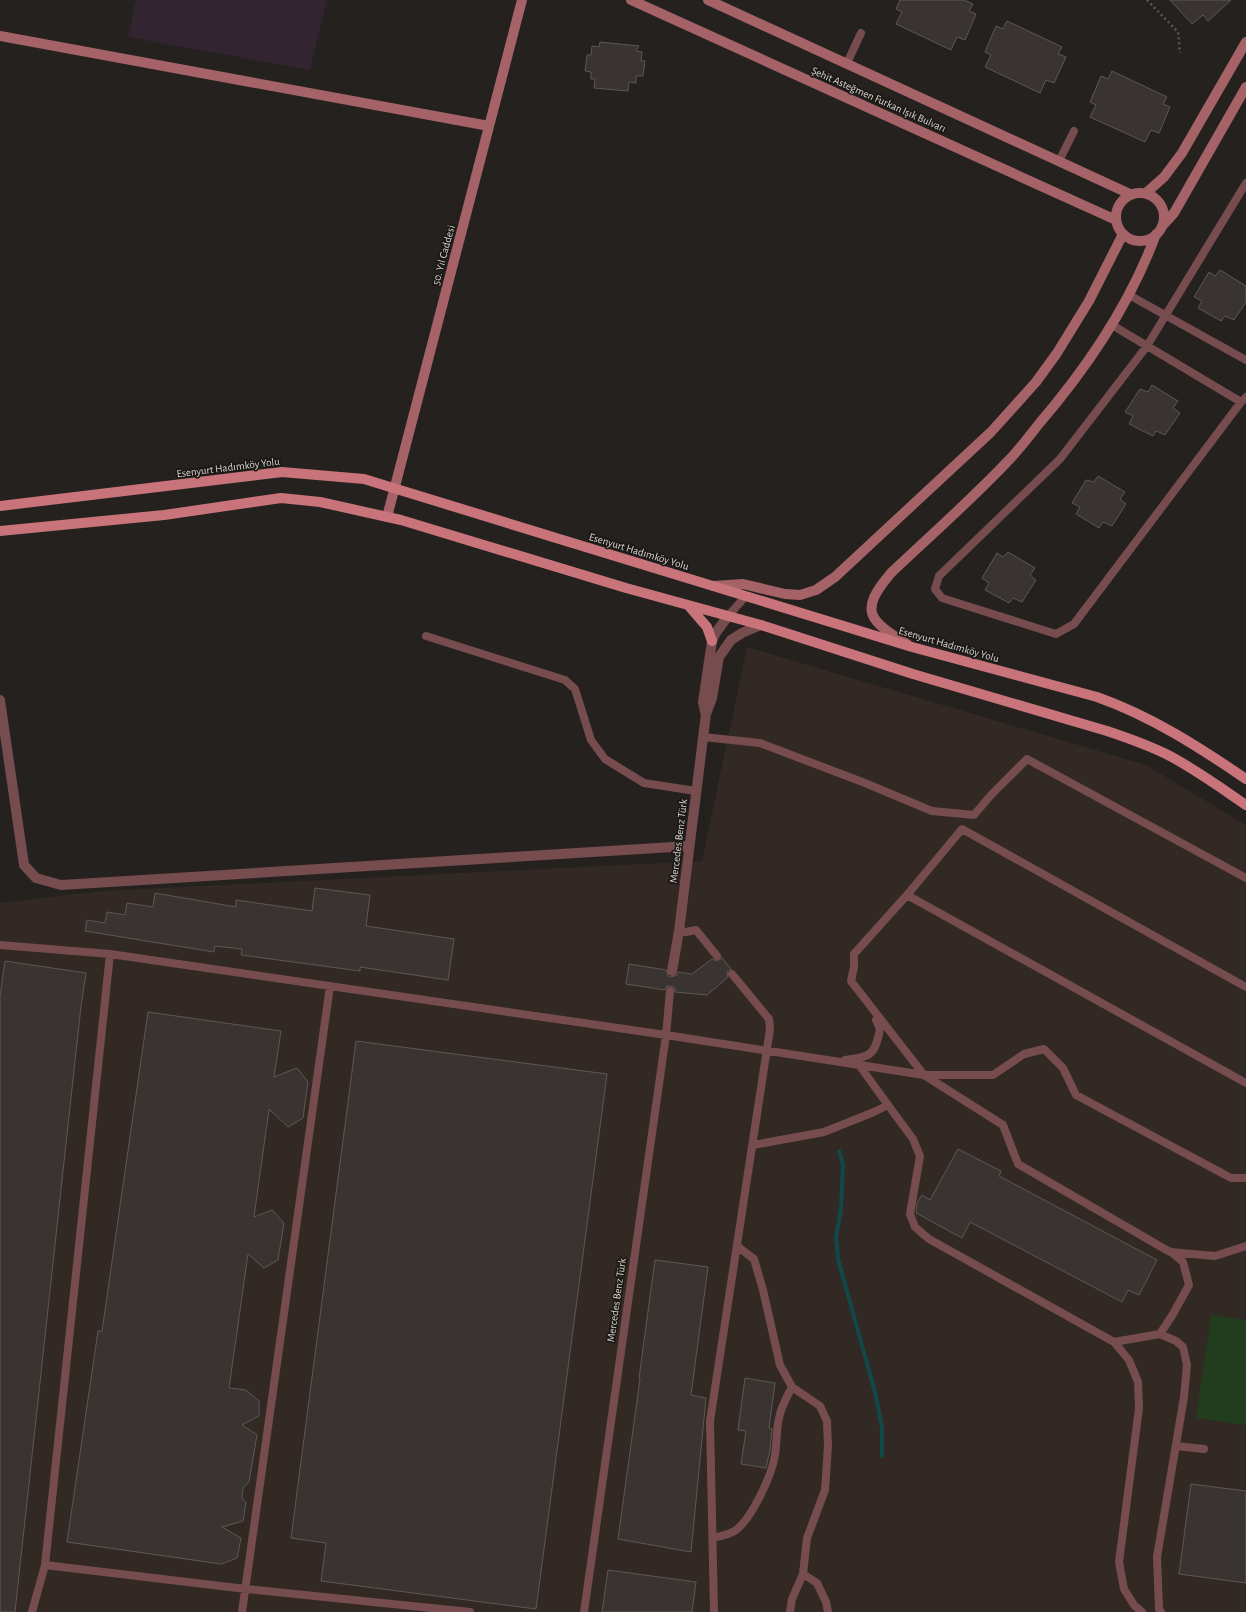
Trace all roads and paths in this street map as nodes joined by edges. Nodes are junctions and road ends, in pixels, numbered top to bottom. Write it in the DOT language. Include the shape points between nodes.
graph roads {
  1 [pos="522,0"];
  2 [pos="631,0"];
  3 [pos="708,0"];
  4 [pos="1147,0"];
  5 [pos="861,33"];
  6 [pos="0,36"];
  7 [pos="1246,42"];
  8 [pos="1180,53"];
  9 [pos="847,63"];
  10 [pos="1246,87"];
  11 [pos="489,126"];
  12 [pos="1074,131"];
  13 [pos="1059,161"];
  14 [pos="1246,183"];
  15 [pos="1146,193"];
  16 [pos="1130,194"];
  17 [pos="1116,220"];
  18 [pos="1163,225"];
  19 [pos="1123,234"];
  20 [pos="1156,234"];
  21 [pos="1129,295"];
  22 [pos="1165,316"];
  23 [pos="1112,325"];
  24 [pos="1147,346"];
  25 [pos="1246,360"];
  26 [pos="1243,400"];
  27 [pos="394,489"];
  28 [pos="0,506"];
  29 [pos="387,517"];
  30 [pos="0,531"];
  31 [pos="711,586"];
  32 [pos="745,597"];
  33 [pos="688,605"];
  34 [pos="728,616"];
  35 [pos="761,625"];
  36 [pos="426,636"];
  37 [pos="712,641"];
  38 [pos="912,647"];
  39 [pos="0,700"];
  40 [pos="706,714"];
  41 [pos="703,737"];
  42 [pos="1246,779"];
  43 [pos="696,791"];
  44 [pos="1246,805"];
  45 [pos="689,846"];
  46 [pos="1246,878"];
  47 [pos="907,895"];
  48 [pos="679,931"];
  49 [pos="0,945"];
  50 [pos="110,954"];
  51 [pos="717,956"];
  52 [pos="672,971"];
  53 [pos="732,974"];
  54 [pos="330,986"];
  55 [pos="1246,987"];
  56 [pos="670,991"];
  57 [pos="866,1002"];
  58 [pos="666,1034"];
  59 [pos="766,1051"];
  60 [pos="836,1062"];
  61 [pos="859,1065"];
  62 [pos="924,1075"];
  63 [pos="1246,1083"];
  64 [pos="888,1105"];
  65 [pos="753,1145"];
  66 [pos="1246,1178"];
  67 [pos="737,1246"];
  68 [pos="1246,1246"];
  69 [pos="1170,1252"];
  70 [pos="1160,1334"];
  71 [pos="1114,1342"];
  72 [pos="792,1387"];
  73 [pos="1176,1446"];
  74 [pos="1204,1449"];
  75 [pos="713,1538"];
  76 [pos="46,1565"];
  77 [pos="803,1574"];
  78 [pos="246,1589"];
  79 [pos="32,1612"];
  80 [pos="242,1612"];
  81 [pos="470,1612"];
  82 [pos="584,1612"];
  83 [pos="714,1612"];
  84 [pos="790,1612"];
  85 [pos="828,1612"];
  86 [pos="1142,1612"];
  87 [pos="1161,1612"];
  1 -- 11 [label="main road, 50. Yıl Caddesi"];
  2 -- 17 [label="main road, Şehit Asteğmen Furkan Işık Bulvarı"];
  3 -- 9 [label="main road, Şehit Asteğmen Furkan Işık Bulvarı"];
  4 -- 8 [label="path" via="1178,32"];
  5 -- 9 [label="lane"];
  6 -- 11 [label="main road"];
  7 -- 15 [label="main road" via="1182,153 1164,177"];
  9 -- 13 [label="main road, Şehit Asteğmen Furkan Işık Bulvarı"];
  10 -- 18 [label="main road" via="1174,213"];
  11 -- 27 [label="main road, 50. Yıl Caddesi"];
  12 -- 13 [label="lane"];
  13 -- 16 [label="main road, Şehit Asteğmen Furkan Işık Bulvarı"];
  14 -- 22 [label="lane"];
  15 -- 16 [label="main road"];
  15 -- 18 [label="main road" via="1153,196 1163,209"];
  16 -- 17 [label="main road" via="1118,205"];
  17 -- 19 [label="main road"];
  18 -- 20 [label="main road"];
  19 -- 20 [label="main road" via="1137,241"];
  19 -- 31 [label="main road" via="1089,301 1057,353 1032,387 991,432 835,576 816,590 796,595 743,584"];
  20 -- 21 [label="main road"];
  21 -- 22 [label="lane"];
  21 -- 23 [label="main road"];
  22 -- 24 [label="lane"];
  22 -- 25 [label="lane"];
  23 -- 24 [label="lane"];
  23 -- 38 [label="main road" via="1067,392 1007,462 891,573 878,591 872,608 876,622"];
  24 -- 26 [label="lane"];
  24 -- 26 [label="lane" via="1060,459 939,576 935,588 942,598 1056,634 1074,624"];
  27 -- 28 [label="main road, Esenyurt Hadımköy Yolu" via="364,479 282,472"];
  27 -- 29 [label="main road, 50. Yıl Caddesi"];
  27 -- 31 [label="main road, Esenyurt Hadımköy Yolu"];
  29 -- 30 [label="main road" via="320,502 281,498 164,515"];
  29 -- 33 [label="main road"];
  31 -- 32 [label="main road, Esenyurt Hadımköy Yolu"];
  32 -- 34 [label="lane"];
  32 -- 38 [label="main road, Esenyurt Hadımköy Yolu"];
  33 -- 34 [label="main road"];
  33 -- 37 [label="main road" via="706,627"];
  34 -- 35 [label="main road"];
  34 -- 37 [label="street, Mercedes Benz Türk"];
  35 -- 40 [label="street, Mercedes Benz Türk" via="731,640 719,657 712,698"];
  35 -- 44 [label="main road" via="1138,742 1175,759"];
  36 -- 43 [label="lane" via="565,680 575,689 591,740 605,759 644,783"];
  37 -- 40 [label="street, Mercedes Benz Türk" via="703,702"];
  38 -- 42 [label="main road, Esenyurt Hadımköy Yolu" via="1118,704 1166,728"];
  39 -- 45 [label="street" via="24,865 36,878 60,885"];
  40 -- 41 [label="street, Mercedes Benz Türk"];
  41 -- 43 [label="street, Mercedes Benz Türk"];
  41 -- 46 [label="lane" via="760,743 932,811 974,815 1027,759"];
  43 -- 45 [label="street, Mercedes Benz Türk"];
  45 -- 48 [label="street, Mercedes Benz Türk"];
  47 -- 55 [label="lane" via="962,829"];
  47 -- 57 [label="lane" via="854,954 851,981"];
  47 -- 63 [label="lane"];
  48 -- 51 [label="lane" via="696,930"];
  48 -- 52 [label="street, Mercedes Benz Türk"];
  49 -- 50 [label="lane"];
  50 -- 54 [label="lane"];
  50 -- 76 [label="lane"];
  53 -- 59 [label="lane" via="769,1019"];
  54 -- 58 [label="lane"];
  54 -- 78 [label="lane"];
  56 -- 58 [label="lane, Mercedes Benz Türk"];
  57 -- 60 [label="lane" via="880,1029 877,1047 864,1058"];
  57 -- 62 [label="lane"];
  58 -- 59 [label="lane"];
  58 -- 82 [label="lane, Mercedes Benz Türk"];
  59 -- 60 [label="lane"];
  59 -- 65 [label="lane"];
  60 -- 61 [label="lane"];
  61 -- 62 [label="lane"];
  61 -- 64 [label="lane"];
  62 -- 66 [label="lane" via="993,1075 1024,1054 1044,1049 1063,1068 1076,1095 1231,1178"];
  62 -- 69 [label="lane" via="1003,1125 1018,1164"];
  64 -- 65 [label="lane" via="824,1132"];
  64 -- 71 [label="lane" via="913,1139 920,1156 910,1214 915,1227 929,1239"];
  65 -- 67 [label="lane"];
  67 -- 72 [label="lane" via="754,1259 780,1365"];
  67 -- 75 [label="lane" via="710,1422"];
  68 -- 69 [label="lane" via="1215,1256"];
  69 -- 70 [label="lane" via="1183,1262 1189,1285"];
  70 -- 71 [label="lane"];
  70 -- 73 [label="lane" via="1176,1341 1183,1348 1187,1365"];
  71 -- 86 [label="lane" via="1129,1360 1138,1382 1139,1408 1119,1562 1124,1589"];
  72 -- 75 [label="lane" via="779,1418 772,1469 752,1511 736,1530 728,1535"];
  72 -- 77 [label="lane" via="820,1406 828,1421 825,1490 807,1538"];
  73 -- 74 [label="lane"];
  73 -- 87 [label="lane" via="1158,1557"];
  75 -- 83 [label="lane"];
  76 -- 78 [label="lane"];
  76 -- 79 [label="lane"];
  77 -- 84 [label="lane" via="792,1599"];
  77 -- 85 [label="lane" via="817,1583"];
  78 -- 80 [label="lane"];
  78 -- 81 [label="lane"];
}
